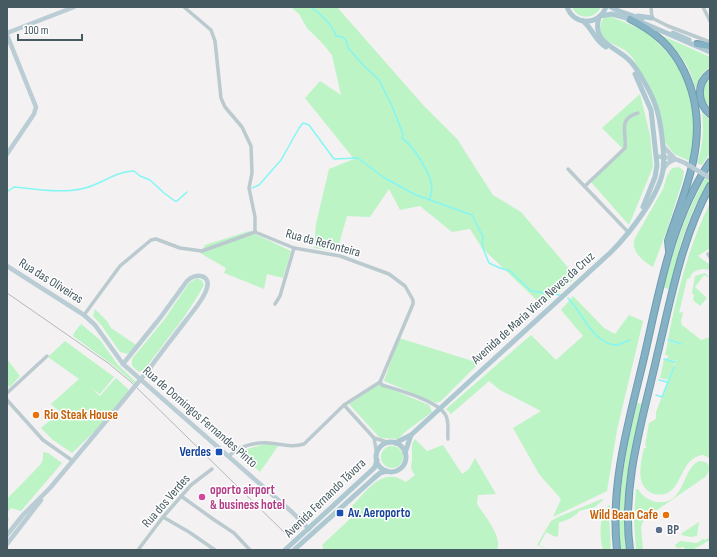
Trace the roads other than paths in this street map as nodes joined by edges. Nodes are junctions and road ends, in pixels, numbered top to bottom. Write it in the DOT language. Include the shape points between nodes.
graph roads {
  1 [pos="74,7"];
  2 [pos="184,7"];
  3 [pos="567,7"];
  4 [pos="606,7"];
  5 [pos="611,7"];
  6 [pos="651,7"];
  7 [pos="703,7"];
  8 [pos="599,17"];
  9 [pos="631,17"];
  10 [pos="652,18"];
  11 [pos="710,20"];
  12 [pos="583,21"];
  13 [pos="7,34"];
  14 [pos="710,42"];
  15 [pos="697,44"];
  16 [pos="710,47"];
  17 [pos="710,52"];
  18 [pos="710,73"];
  19 [pos="638,113"];
  20 [pos="710,114"];
  21 [pos="662,144"];
  22 [pos="7,154"];
  23 [pos="663,156"];
  24 [pos="656,157"];
  25 [pos="675,159"];
  26 [pos="710,162"];
  27 [pos="568,169"];
  28 [pos="663,171"];
  29 [pos="710,178"];
  30 [pos="585,186"];
  31 [pos="710,187"];
  32 [pos="638,220"];
  33 [pos="255,232"];
  34 [pos="629,233"];
  35 [pos="294,248"];
  36 [pos="669,251"];
  37 [pos="7,266"];
  38 [pos="275,304"];
  39 [pos="84,315"];
  40 [pos="47,356"];
  41 [pos="123,364"];
  42 [pos="380,382"];
  43 [pos="7,393"];
  44 [pos="7,400"];
  45 [pos="344,405"];
  46 [pos="440,408"];
  47 [pos="411,435"];
  48 [pos="374,438"];
  49 [pos="448,439"];
  50 [pos="392,443"];
  51 [pos="405,453"];
  52 [pos="229,456"];
  53 [pos="377,457"];
  54 [pos="73,461"];
  55 [pos="212,468"];
  56 [pos="387,471"];
  57 [pos="50,488"];
  58 [pos="181,496"];
  59 [pos="163,517"];
  60 [pos="311,531"];
  61 [pos="7,534"];
  62 [pos="7,544"];
  63 [pos="138,550"];
  64 [pos="216,550"];
  65 [pos="250,550"];
  66 [pos="286,550"];
  67 [pos="294,550"];
  68 [pos="617,550"];
  69 [pos="630,550"];
  1 -- 13 [label="main road"];
  2 -- 33 [label="street" via="211,30 215,41 221,98 225,107 242,127 251,146 252,173 249,188 255,217"];
  3 -- 12 [label="main road, Avenida de Maria Viera Neves da Cruz" via="572,15"];
  4 -- 8 [label="main road"];
  5 -- 9 [label="main road"];
  6 -- 10 [label="street"];
  7 -- 11 [label="street"];
  8 -- 9 [label="main road" via="612,14"];
  8 -- 12 [label="main road"];
  8 -- 21 [label="main road, Avenida de Maria Viera Neves da Cruz" via="598,29 601,39 633,64 653,99 658,113"];
  9 -- 10 [label="main road"];
  9 -- 15 [label="main road"];
  9 -- 17 [label="main road"];
  9 -- 36 [label="highway" via="649,29 682,66 697,110 696,150 668,242"];
  10 -- 14 [label="street"];
  12 -- 24 [label="main road, Avenida de Maria Viera Neves da Cruz" via="601,44 622,57 633,70 651,110"];
  13 -- 22 [label="main road" via="36,107"];
  15 -- 16 [label="highway"];
  18 -- 20 [label="highway" via="700,86 700,98 702,105"];
  19 -- 30 [label="street" via="627,119 624,125 625,148"];
  21 -- 23 [label="main road, Avenida de Maria Viera Neves da Cruz"];
  21 -- 25 [label="main road"];
  23 -- 24 [label="main road"];
  23 -- 25 [label="main road"];
  23 -- 28 [label="main road, Avenida de Maria Viera Neves da Cruz"];
  24 -- 32 [label="main road, Avenida de Maria Viera Neves da Cruz" via="655,177"];
  25 -- 28 [label="main road" via="668,163"];
  25 -- 29 [label="main road, bridge"];
  26 -- 36 [label="highway" via="688,202"];
  27 -- 30 [label="street"];
  28 -- 32 [label="main road, Avenida de Maria Viera Neves da Cruz" via="659,184"];
  30 -- 34 [label="street"];
  31 -- 69 [label="highway" via="683,251 638,440 629,491"];
  32 -- 34 [label="main road, Avenida de Maria Viera Neves da Cruz"];
  33 -- 35 [label="street, Rua da Refonteira"];
  33 -- 39 [label="street" via="202,251 180,248 156,239 151,240 120,266"];
  34 -- 46 [label="main road, Avenida de Maria Viera Neves da Cruz"];
  35 -- 38 [label="street" via="280,296"];
  35 -- 42 [label="street, Rua da Refonteira" via="344,257 389,274 405,286 413,304"];
  36 -- 68 [label="highway" via="620,461 615,511"];
  37 -- 39 [label="main road, Rua das Oliveiras"];
  39 -- 41 [label="main road, Rua de Domingos Fernandes Pinto" via="95,325"];
  40 -- 43 [label="street"];
  41 -- 52 [label="main road, Rua de Domingos Fernandes Pinto"];
  41 -- 54 [label="main road, bridge" via="187,280 196,275 202,276 208,286 194,309 150,368"];
  42 -- 45 [label="street"];
  42 -- 46 [label="street"];
  44 -- 54 [label="street" via="43,440"];
  45 -- 48 [label="street"];
  45 -- 52 [label="street" via="304,444 295,447 257,444"];
  46 -- 47 [label="main road"];
  46 -- 49 [label="street" via="447,418"];
  47 -- 50 [label="main road"];
  47 -- 51 [label="main road"];
  48 -- 50 [label="street"];
  48 -- 53 [label="street"];
  50 -- 51 [label="main road" via="399,445"];
  50 -- 53 [label="main road" via="381,447"];
  51 -- 56 [label="main road" via="405,462 402,466 394,472"];
  52 -- 60 [label="main road, Rua de Domingos Fernandes Pinto"];
  53 -- 56 [label="main road" via="381,468"];
  53 -- 60 [label="main road, Avenida Fernando Távora" via="375,468"];
  54 -- 57 [label="main road"];
  55 -- 58 [label="street, Rua dos Verdes"];
  56 -- 60 [label="main road, Avenida Fernando Távora" via="376,476"];
  57 -- 61 [label="main road"];
  57 -- 62 [label="main road"];
  58 -- 59 [label="street, Rua dos Verdes"];
  58 -- 65 [label="street" via="234,532"];
  59 -- 63 [label="street, Rua dos Verdes"];
  59 -- 64 [label="street"];
  60 -- 66 [label="main road, Avenida Fernando Távora"];
  60 -- 67 [label="main road, Avenida Fernando Távora"];
}
